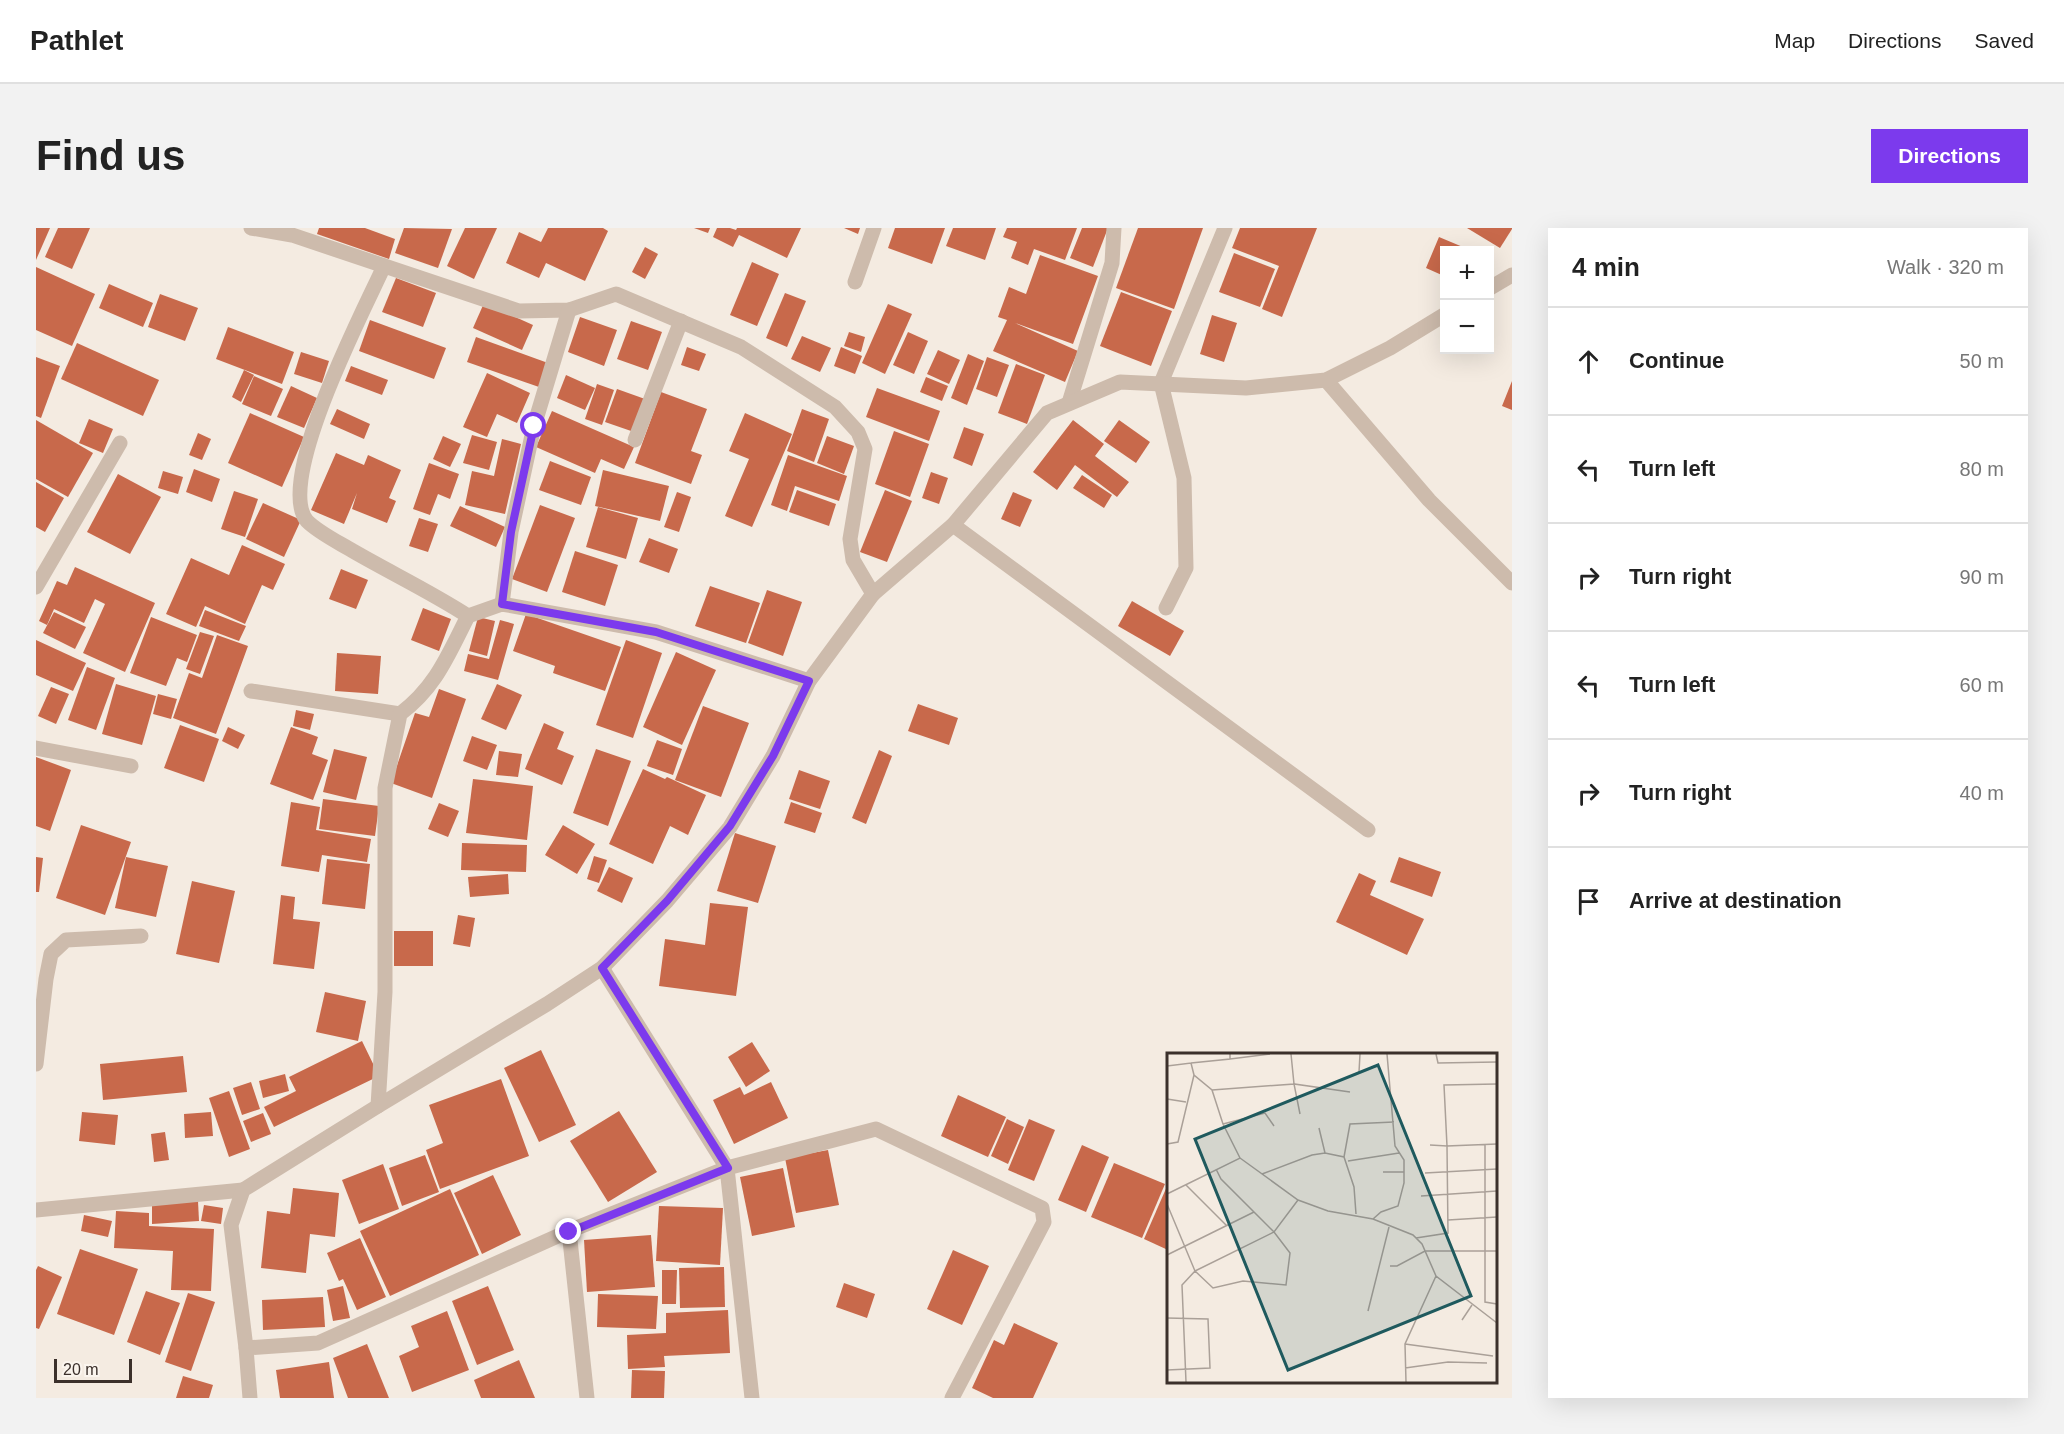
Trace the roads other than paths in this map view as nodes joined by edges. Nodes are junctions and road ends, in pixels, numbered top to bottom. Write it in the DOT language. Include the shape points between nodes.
graph roads {
  1 [pos="251,228"];
  2 [pos="874,228"];
  3 [pos="1114,228"];
  4 [pos="1225,228"];
  5 [pos="384,266"];
  6 [pos="1512,275"];
  7 [pos="855,282"];
  8 [pos="1494,286"];
  9 [pos="569,310"];
  10 [pos="1440,317"];
  11 [pos="681,321"];
  12 [pos="1326,380"];
  13 [pos="1161,383"];
  14 [pos="1069,403"];
  15 [pos="635,440"];
  16 [pos="120,442"];
  17 [pos="953,525"];
  18 [pos="1512,583"];
  19 [pos="36,587"];
  20 [pos="873,594"];
  21 [pos="502,604"];
  22 [pos="1166,608"];
  23 [pos="468,616"];
  24 [pos="809,681"];
  25 [pos="251,691"];
  26 [pos="400,714"];
  27 [pos="36,748"];
  28 [pos="131,766"];
  29 [pos="1368,830"];
  30 [pos="141,936"];
  31 [pos="602,968"];
  32 [pos="36,1064"];
  33 [pos="378,1106"];
  34 [pos="728,1168"];
  35 [pos="243,1190"];
  36 [pos="36,1210"];
  37 [pos="569,1232"];
  38 [pos="246,1348"];
  39 [pos="250,1398"];
  40 [pos="587,1398"];
  41 [pos="752,1398"];
  42 [pos="952,1398"];
  1 -- 5 [label="street" via="292,235"];
  2 -- 7 [label="street"];
  3 -- 14 [label="street" via="1112,263"];
  4 -- 13 [label="street"];
  5 -- 9 [label="street" via="519,311"];
  5 -- 23 [label="street" via="331,381 304,456 300,510 308,522 333,539"];
  6 -- 8 [label="street"];
  9 -- 11 [label="street" via="616,294"];
  9 -- 21 [label="street" via="534,426 511,532"];
  10 -- 12 [label="street"];
  11 -- 15 [label="street"];
  11 -- 20 [label="street" via="741,346 835,407 858,432 865,449 850,539 853,560"];
  12 -- 13 [label="street" via="1246,388"];
  12 -- 18 [label="street" via="1429,500"];
  13 -- 14 [label="street" via="1120,382"];
  13 -- 22 [label="street" via="1184,478 1186,568"];
  14 -- 17 [label="street" via="1047,413"];
  16 -- 19 [label="street"];
  17 -- 20 [label="street"];
  17 -- 29 [label="street"];
  20 -- 24 [label="street"];
  21 -- 23 [label="street"];
  21 -- 24 [label="street" via="656,632"];
  23 -- 26 [label="street" via="440,671 418,700"];
  24 -- 31 [label="street" via="773,756 730,826 667,901"];
  25 -- 26 [label="street"];
  26 -- 33 [label="street" via="385,788 385,992"];
  27 -- 28 [label="street"];
  30 -- 32 [label="street" via="66,940 51,954"];
  31 -- 33 [label="street"];
  31 -- 34 [label="street"];
  33 -- 35 [label="street"];
  34 -- 37 [label="street"];
  34 -- 41 [label="street"];
  34 -- 42 [label="street" via="876,1129 1042,1208 1044,1222"];
  35 -- 36 [label="street"];
  35 -- 38 [label="street" via="231,1225"];
  37 -- 38 [label="street" via="318,1343"];
  37 -- 40 [label="street"];
  38 -- 39 [label="street"];
}
